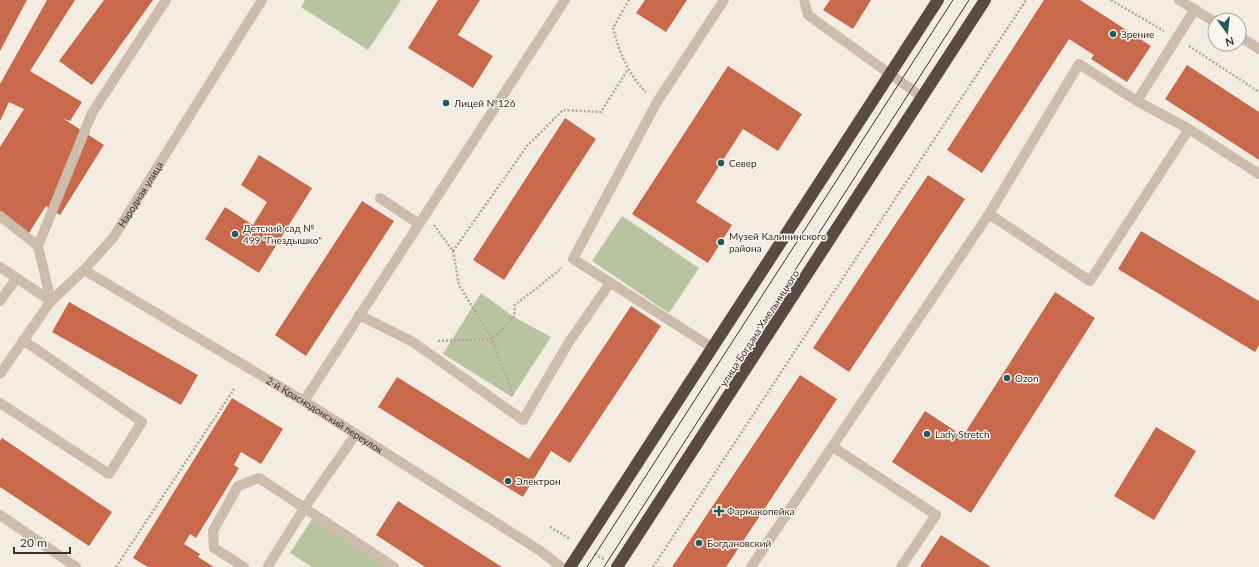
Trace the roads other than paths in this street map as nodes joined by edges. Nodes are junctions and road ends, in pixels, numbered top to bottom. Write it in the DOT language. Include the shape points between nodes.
graph roads {
  1 [pos="166,0"];
  2 [pos="262,0"];
  3 [pos="565,0"];
  4 [pos="724,0"];
  5 [pos="804,0"];
  6 [pos="938,0"];
  7 [pos="985,0"];
  8 [pos="1179,0"];
  9 [pos="1195,9"];
  10 [pos="1207,17"];
  11 [pos="1247,41"];
  12 [pos="1259,48"];
  13 [pos="890,74"];
  14 [pos="922,96"];
  15 [pos="1137,101"];
  16 [pos="1189,129"];
  17 [pos="1259,174"];
  18 [pos="380,198"];
  19 [pos="989,214"];
  20 [pos="0,216"];
  21 [pos="420,224"];
  22 [pos="38,246"];
  23 [pos="0,267"];
  24 [pos="84,270"];
  25 [pos="16,278"];
  26 [pos="610,283"];
  27 [pos="0,301"];
  28 [pos="51,301"];
  29 [pos="359,315"];
  30 [pos="23,340"];
  31 [pos="712,348"];
  32 [pos="0,374"];
  33 [pos="304,401"];
  34 [pos="0,403"];
  35 [pos="356,434"];
  36 [pos="833,447"];
  37 [pos="305,507"];
  38 [pos="0,515"];
  39 [pos="76,567"];
  40 [pos="244,567"];
  41 [pos="268,567"];
  42 [pos="394,567"];
  43 [pos="561,567"];
  44 [pos="570,567"];
  45 [pos="617,567"];
  46 [pos="751,567"];
  47 [pos="901,567"];
  1 -- 22 [label="street" via="92,113"];
  2 -- 24 [label="street, Народная улица" via="113,238"];
  3 -- 21 [label="street"];
  4 -- 26 [label="street" via="657,102 573,259"];
  5 -- 13 [label="street" via="808,16"];
  6 -- 13 [label="highway"];
  7 -- 14 [label="highway, улица Богдана Хмельницкого"];
  8 -- 9 [label="street"];
  9 -- 10 [label="street"];
  9 -- 15 [label="street"];
  11 -- 12 [label="street"];
  13 -- 14 [label="street"];
  13 -- 31 [label="highway"];
  14 -- 45 [label="highway, улица Богдана Хмельницкого"];
  15 -- 16 [label="street"];
  15 -- 19 [label="street" via="1079,64"];
  16 -- 17 [label="street"];
  16 -- 19 [label="street" via="1090,281"];
  18 -- 21 [label="street"];
  19 -- 36 [label="street"];
  20 -- 22 [label="street"];
  21 -- 29 [label="street"];
  22 -- 28 [label="street"];
  23 -- 25 [label="street"];
  24 -- 28 [label="street, Народная улица"];
  24 -- 33 [label="street, 2-й Краснодонский переулок"];
  25 -- 27 [label="street"];
  25 -- 28 [label="street"];
  26 -- 29 [label="street" via="569,342 523,420 413,342"];
  26 -- 31 [label="street"];
  28 -- 30 [label="street, Народная улица"];
  29 -- 33 [label="street"];
  30 -- 32 [label="street, Народная улица"];
  30 -- 34 [label="street" via="142,422 109,474"];
  31 -- 44 [label="highway"];
  33 -- 35 [label="street, 2-й Краснодонский переулок"];
  35 -- 37 [label="street"];
  35 -- 43 [label="street, 2-й Краснодонский переулок" via="539,550"];
  36 -- 46 [label="street"];
  36 -- 47 [label="street" via="936,515"];
  37 -- 40 [label="street" via="260,478 238,486 212,531 214,548"];
  37 -- 41 [label="street"];
  37 -- 42 [label="street"];
  38 -- 39 [label="street"];
}
